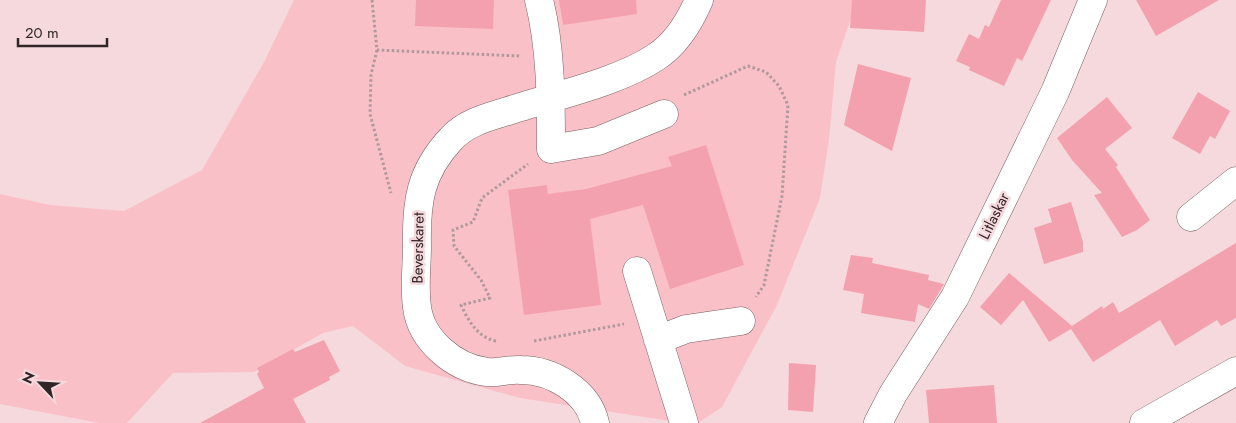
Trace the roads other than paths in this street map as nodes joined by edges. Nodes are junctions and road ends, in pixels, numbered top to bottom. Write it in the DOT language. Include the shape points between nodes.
graph roads {
  1 [pos="539,0"];
  2 [pos="699,0"];
  3 [pos="1093,0"];
  4 [pos="551,97"];
  5 [pos="664,114"];
  6 [pos="1236,181"];
  7 [pos="1192,218"];
  8 [pos="637,271"];
  9 [pos="741,321"];
  10 [pos="655,329"];
  11 [pos="1236,371"];
  12 [pos="596,423"];
  13 [pos="684,423"];
  14 [pos="878,423"];
  15 [pos="1144,423"];
  1 -- 4 [label="street" via="546,30"];
  2 -- 4 [label="street, Beverskaret" via="681,33 657,56 617,77"];
  3 -- 14 [label="street, Litlaskar" via="1055,92 955,297"];
  4 -- 5 [label="street" via="551,148 598,141"];
  4 -- 12 [label="street, Beverskaret" via="479,120 454,135 433,159 416,216 417,307 421,322 436,346 459,363 498,372 546,373 563,382 587,404"];
  6 -- 7 [label="street"];
  8 -- 10 [label="street"];
  9 -- 10 [label="street" via="686,329"];
  10 -- 13 [label="street"];
  11 -- 15 [label="street"];
}
